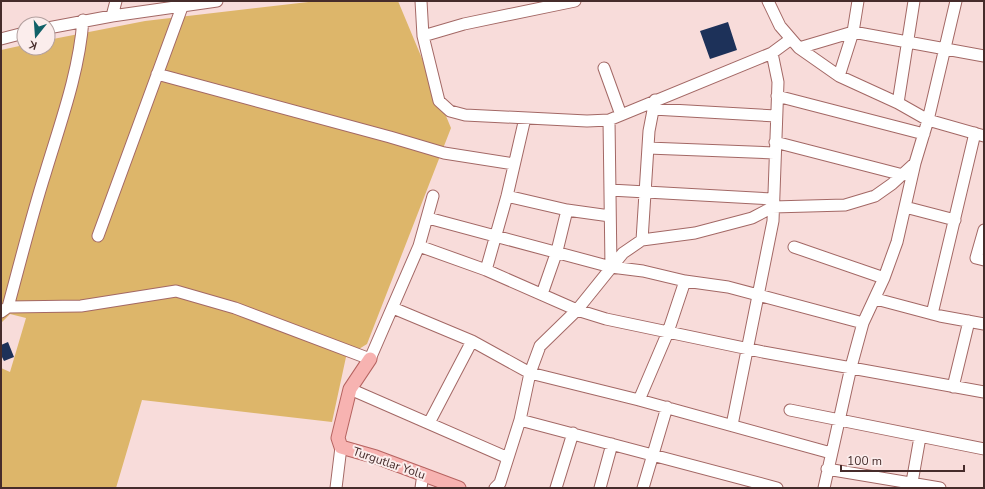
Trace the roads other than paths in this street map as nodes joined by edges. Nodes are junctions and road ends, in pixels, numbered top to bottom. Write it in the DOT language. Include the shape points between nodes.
graph roads {
  1 [pos="116,1"];
  2 [pos="217,1"];
  3 [pos="421,1"];
  4 [pos="575,1"];
  5 [pos="768,1"];
  6 [pos="858,1"];
  7 [pos="914,1"];
  8 [pos="956,1"];
  9 [pos="182,7"];
  10 [pos="112,16"];
  11 [pos="83,20"];
  12 [pos="56,26"];
  13 [pos="854,32"];
  14 [pos="16,35"];
  15 [pos="423,36"];
  16 [pos="1,38"];
  17 [pos="791,39"];
  18 [pos="907,42"];
  19 [pos="799,48"];
  20 [pos="944,48"];
  21 [pos="772,53"];
  22 [pos="984,56"];
  23 [pos="604,68"];
  24 [pos="157,74"];
  25 [pos="839,76"];
  26 [pos="777,96"];
  27 [pos="898,103"];
  28 [pos="654,105"];
  29 [pos="621,115"];
  30 [pos="776,116"];
  31 [pos="525,118"];
  32 [pos="609,120"];
  33 [pos="928,120"];
  34 [pos="924,134"];
  35 [pos="982,135"];
  36 [pos="648,148"];
  37 [pos="774,148"];
  38 [pos="915,163"];
  39 [pos="514,164"];
  40 [pos="903,175"];
  41 [pos="610,190"];
  42 [pos="645,192"];
  43 [pos="433,196"];
  44 [pos="507,196"];
  45 [pos="773,203"];
  46 [pos="905,207"];
  47 [pos="567,210"];
  48 [pos="610,216"];
  49 [pos="428,218"];
  50 [pos="955,220"];
  51 [pos="984,230"];
  52 [pos="497,235"];
  53 [pos="98,236"];
  54 [pos="642,240"];
  55 [pos="419,246"];
  56 [pos="794,247"];
  57 [pos="557,251"];
  58 [pos="984,260"];
  59 [pos="611,267"];
  60 [pos="486,270"];
  61 [pos="884,278"];
  62 [pos="685,281"];
  63 [pos="542,294"];
  64 [pos="759,295"];
  65 [pos="876,299"];
  66 [pos="393,308"];
  67 [pos="4,309"];
  68 [pos="577,310"];
  69 [pos="932,314"];
  70 [pos="969,321"];
  71 [pos="863,323"];
  72 [pos="984,324"];
  73 [pos="668,332"];
  74 [pos="472,341"];
  75 [pos="748,349"];
  76 [pos="370,359"];
  77 [pos="851,367"];
  78 [pos="530,373"];
  79 [pos="954,387"];
  80 [pos="350,389"];
  81 [pos="984,392"];
  82 [pos="639,400"];
  83 [pos="667,408"];
  84 [pos="790,410"];
  85 [pos="520,420"];
  86 [pos="838,421"];
  87 [pos="429,423"];
  88 [pos="732,425"];
  89 [pos="573,433"];
  90 [pos="920,437"];
  91 [pos="612,444"];
  92 [pos="341,447"];
  93 [pos="984,449"];
  94 [pos="831,453"];
  95 [pos="652,454"];
  96 [pos="508,458"];
  97 [pos="827,469"];
  98 [pos="423,474"];
  99 [pos="911,486"];
  100 [pos="336,488"];
  101 [pos="420,488"];
  102 [pos="459,488"];
  103 [pos="495,488"];
  104 [pos="556,488"];
  105 [pos="600,488"];
  106 [pos="643,488"];
  107 [pos="777,488"];
  108 [pos="824,488"];
  109 [pos="940,488"];
  1 -- 10 [label="street"];
  2 -- 9 [label="street"];
  3 -- 15 [label="street"];
  4 -- 15 [label="street" via="464,24"];
  5 -- 17 [label="street" via="780,26"];
  6 -- 13 [label="street"];
  7 -- 18 [label="street"];
  8 -- 20 [label="street"];
  9 -- 10 [label="street"];
  9 -- 24 [label="street"];
  10 -- 11 [label="street"];
  11 -- 12 [label="street"];
  11 -- 67 [label="street" via="82,43 72,86"];
  13 -- 18 [label="street"];
  13 -- 19 [label="street"];
  13 -- 25 [label="street"];
  14 -- 16 [label="street"];
  15 -- 31 [label="street" via="439,101 450,111 465,116"];
  17 -- 19 [label="street"];
  17 -- 21 [label="street"];
  18 -- 20 [label="street"];
  18 -- 27 [label="street"];
  19 -- 25 [label="street"];
  20 -- 22 [label="street"];
  20 -- 33 [label="street"];
  21 -- 26 [label="street" via="778,82"];
  21 -- 28 [label="street"];
  23 -- 29 [label="street"];
  24 -- 39 [label="street" via="444,153"];
  24 -- 53 [label="street"];
  25 -- 27 [label="street"];
  26 -- 30 [label="street"];
  26 -- 34 [label="street"];
  27 -- 33 [label="street"];
  28 -- 29 [label="street"];
  28 -- 30 [label="street"];
  28 -- 36 [label="street"];
  29 -- 32 [label="street"];
  30 -- 37 [label="street"];
  31 -- 32 [label="street" via="587,122"];
  31 -- 39 [label="street"];
  32 -- 41 [label="street"];
  33 -- 34 [label="street"];
  33 -- 35 [label="street"];
  34 -- 38 [label="street"];
  35 -- 50 [label="street"];
  36 -- 37 [label="street"];
  36 -- 42 [label="street"];
  37 -- 40 [label="street"];
  37 -- 45 [label="street"];
  38 -- 40 [label="street"];
  38 -- 46 [label="street"];
  39 -- 44 [label="street"];
  40 -- 45 [label="street" via="875,196 844,205"];
  41 -- 42 [label="street"];
  41 -- 48 [label="street"];
  42 -- 45 [label="street"];
  42 -- 54 [label="street"];
  43 -- 49 [label="street"];
  44 -- 47 [label="street"];
  44 -- 52 [label="street"];
  45 -- 54 [label="street" via="752,218 695,232"];
  45 -- 64 [label="street" via="773,221"];
  46 -- 50 [label="street"];
  46 -- 61 [label="street" via="897,242"];
  47 -- 48 [label="street"];
  47 -- 57 [label="street"];
  48 -- 59 [label="street"];
  49 -- 52 [label="street"];
  49 -- 55 [label="street"];
  50 -- 69 [label="street"];
  51 -- 58 [label="street" via="976,258"];
  52 -- 57 [label="street"];
  52 -- 60 [label="street"];
  54 -- 59 [label="street" via="623,253"];
  55 -- 60 [label="street"];
  55 -- 66 [label="street"];
  56 -- 61 [label="street"];
  57 -- 59 [label="street"];
  57 -- 63 [label="street"];
  59 -- 62 [label="street" via="643,271"];
  59 -- 68 [label="street"];
  60 -- 63 [label="street"];
  61 -- 65 [label="street"];
  62 -- 64 [label="street" via="728,287"];
  62 -- 73 [label="street"];
  63 -- 68 [label="street"];
  64 -- 71 [label="street"];
  64 -- 75 [label="street"];
  65 -- 69 [label="street"];
  65 -- 71 [label="street"];
  66 -- 74 [label="street"];
  66 -- 76 [label="street"];
  67 -- 76 [label="street" via="81,306 176,291 235,308"];
  68 -- 73 [label="street" via="606,320"];
  68 -- 78 [label="street" via="540,346"];
  69 -- 70 [label="street"];
  70 -- 72 [label="street"];
  70 -- 79 [label="street"];
  71 -- 77 [label="street"];
  73 -- 75 [label="street"];
  73 -- 82 [label="street"];
  74 -- 78 [label="street"];
  74 -- 87 [label="street"];
  75 -- 77 [label="street"];
  75 -- 88 [label="street"];
  76 -- 80 [label="main road, Turgutlar Yolu"];
  77 -- 79 [label="street"];
  77 -- 86 [label="street"];
  78 -- 82 [label="street"];
  78 -- 85 [label="street"];
  79 -- 81 [label="street"];
  80 -- 87 [label="street"];
  80 -- 92 [label="main road, Turgutlar Yolu" via="338,438"];
  82 -- 83 [label="street"];
  83 -- 88 [label="street"];
  83 -- 95 [label="street"];
  84 -- 86 [label="street"];
  85 -- 89 [label="street"];
  85 -- 96 [label="street"];
  86 -- 90 [label="street"];
  86 -- 94 [label="street"];
  87 -- 96 [label="street"];
  88 -- 94 [label="street"];
  89 -- 91 [label="street"];
  89 -- 104 [label="street"];
  90 -- 93 [label="street"];
  90 -- 99 [label="street"];
  91 -- 95 [label="street"];
  91 -- 105 [label="street"];
  92 -- 98 [label="main road, Turgutlar Yolu"];
  92 -- 100 [label="street"];
  94 -- 97 [label="street"];
  95 -- 106 [label="street"];
  95 -- 107 [label="street"];
  96 -- 103 [label="street" via="500,483"];
  97 -- 99 [label="street"];
  97 -- 108 [label="street"];
  98 -- 101 [label="street"];
  98 -- 102 [label="main road, Turgutlar Yolu"];
  99 -- 109 [label="street"];
}
